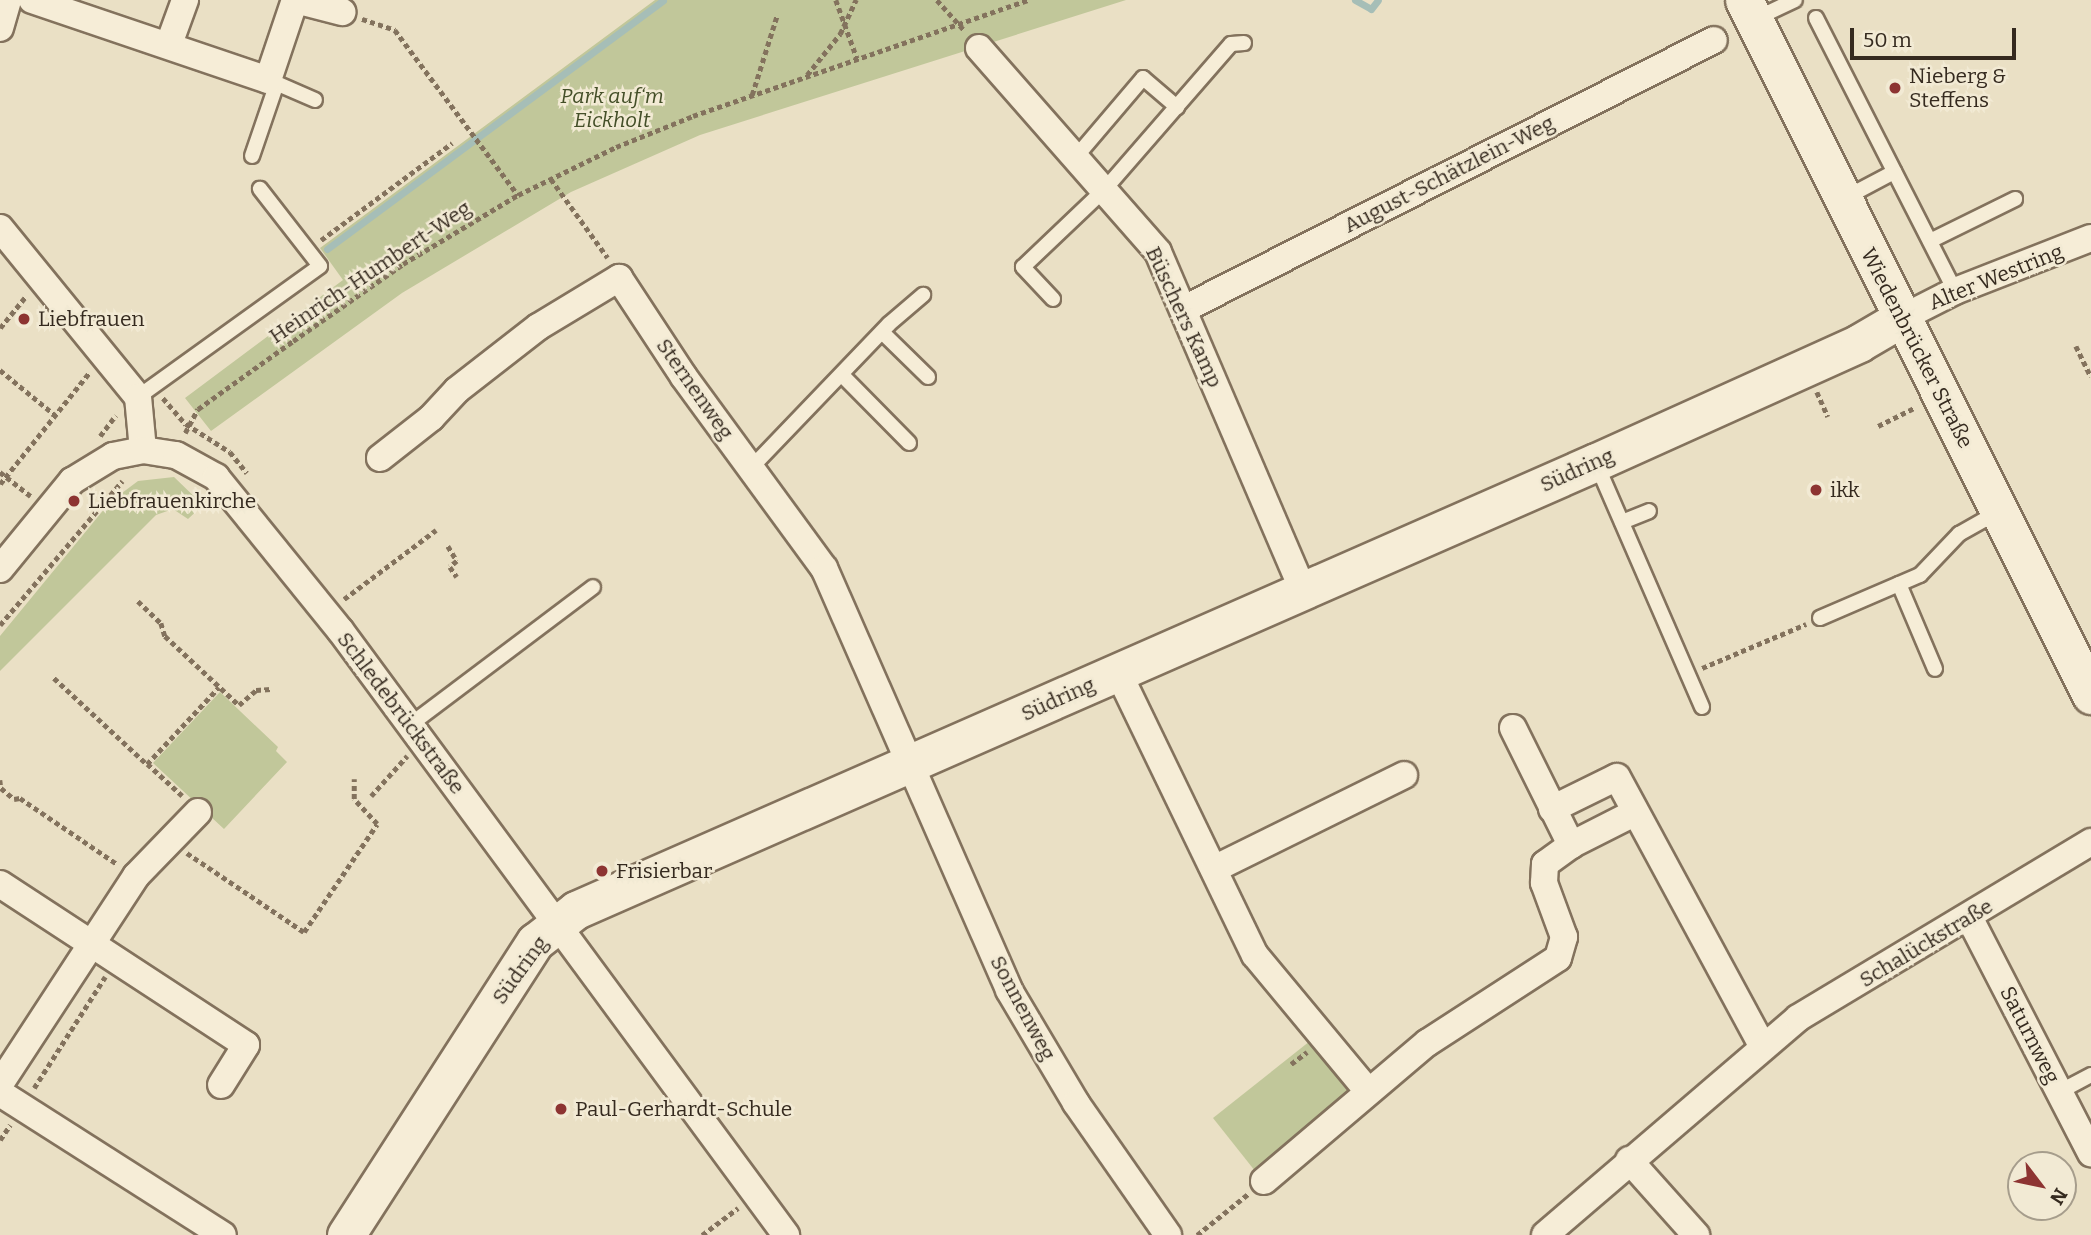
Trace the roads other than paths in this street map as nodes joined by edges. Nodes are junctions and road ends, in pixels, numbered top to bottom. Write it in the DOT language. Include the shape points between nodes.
graph roads {
  1 [pos="8,0"];
  2 [pos="32,0"];
  3 [pos="185,0"];
  4 [pos="295,0"];
  5 [pos="1795,0"];
  6 [pos="1749,10"];
  7 [pos="342,12"];
  8 [pos="1816,18"];
  9 [pos="0,28"];
  10 [pos="1714,40"];
  11 [pos="1244,43"];
  12 [pos="169,44"];
  13 [pos="979,48"];
  14 [pos="272,83"];
  15 [pos="316,100"];
  16 [pos="1177,107"];
  17 [pos="252,156"];
  18 [pos="1074,158"];
  19 [pos="1894,172"];
  20 [pos="260,189"];
  21 [pos="1105,189"];
  22 [pos="2015,199"];
  23 [pos="1842,200"];
  24 [pos="0,228"];
  25 [pos="2091,238"];
  26 [pos="1930,241"];
  27 [pos="1955,291"];
  28 [pos="923,295"];
  29 [pos="1053,299"];
  30 [pos="1184,309"];
  31 [pos="1902,318"];
  32 [pos="883,332"];
  33 [pos="843,376"];
  34 [pos="928,377"];
  35 [pos="138,397"];
  36 [pos="909,443"];
  37 [pos="144,450"];
  38 [pos="380,458"];
  39 [pos="1596,462"];
  40 [pos="751,468"];
  41 [pos="1649,511"];
  42 [pos="1998,512"];
  43 [pos="1622,522"];
  44 [pos="0,569"];
  45 [pos="1899,584"];
  46 [pos="593,586"];
  47 [pos="1303,591"];
  48 [pos="1820,618"];
  49 [pos="1935,668"];
  50 [pos="1118,672"];
  51 [pos="2091,695"];
  52 [pos="1702,707"];
  53 [pos="411,725"];
  54 [pos="1513,728"];
  55 [pos="909,765"];
  56 [pos="1404,775"];
  57 [pos="1552,809"];
  58 [pos="198,812"];
  59 [pos="1634,813"];
  60 [pos="2091,842"];
  61 [pos="1571,845"];
  62 [pos="1214,869"];
  63 [pos="0,884"];
  64 [pos="1969,917"];
  65 [pos="555,925"];
  66 [pos="89,945"];
  67 [pos="1762,1045"];
  68 [pos="2091,1075"];
  69 [pos="0,1084"];
  70 [pos="221,1085"];
  71 [pos="1367,1090"];
  72 [pos="2059,1092"];
  73 [pos="11,1100"];
  74 [pos="2091,1153"];
  75 [pos="1629,1160"];
  76 [pos="1264,1181"];
  77 [pos="223,1235"];
  78 [pos="346,1235"];
  79 [pos="786,1235"];
  80 [pos="1168,1235"];
  81 [pos="1545,1235"];
  82 [pos="1696,1235"];
  1 -- 9 [label="street"];
  2 -- 12 [label="street"];
  3 -- 12 [label="street"];
  4 -- 7 [label="street"];
  4 -- 14 [label="street"];
  5 -- 6 [label="lane"];
  6 -- 23 [label="street, Wiedenbrücker Straße"];
  8 -- 19 [label="lane"];
  10 -- 30 [label="street, August-Schätzlein-Weg"];
  11 -- 16 [label="lane" via="1231,44"];
  12 -- 14 [label="street"];
  13 -- 18 [label="street, Büschers Kamp"];
  14 -- 15 [label="lane"];
  14 -- 17 [label="lane"];
  16 -- 18 [label="lane" via="1143,78"];
  16 -- 21 [label="lane"];
  18 -- 21 [label="street, Büschers Kamp"];
  19 -- 23 [label="lane"];
  19 -- 26 [label="lane"];
  20 -- 35 [label="lane" via="320,266"];
  21 -- 29 [label="lane" via="1023,267"];
  21 -- 30 [label="street, Büschers Kamp" via="1158,252"];
  22 -- 26 [label="lane"];
  23 -- 31 [label="street, Wiedenbrücker Straße"];
  24 -- 35 [label="street"];
  25 -- 27 [label="street, Alter Westring"];
  26 -- 27 [label="lane"];
  27 -- 31 [label="street, Alter Westring"];
  28 -- 32 [label="lane"];
  30 -- 47 [label="street, Büschers Kamp"];
  31 -- 39 [label="street, Südring" via="1859,343"];
  31 -- 42 [label="street, Wiedenbrücker Straße"];
  32 -- 33 [label="lane"];
  32 -- 34 [label="lane"];
  33 -- 36 [label="lane"];
  33 -- 40 [label="lane"];
  35 -- 37 [label="street"];
  37 -- 44 [label="street" via="94,465 72,481"];
  37 -- 53 [label="street, Schledebrückstraße" via="176,455 216,477 235,496"];
  38 -- 40 [label="street, Sternenweg" via="538,327 618,278"];
  39 -- 43 [label="lane"];
  39 -- 47 [label="street, Südring"];
  40 -- 55 [label="street, Sternenweg" via="824,568"];
  41 -- 43 [label="lane"];
  42 -- 45 [label="lane" via="1959,534 1920,575"];
  42 -- 51 [label="street, Wiedenbrücker Straße"];
  43 -- 52 [label="lane"];
  45 -- 48 [label="lane"];
  45 -- 49 [label="lane"];
  46 -- 53 [label="lane"];
  47 -- 50 [label="street, Südring"];
  50 -- 55 [label="street, Südring"];
  50 -- 62 [label="street"];
  53 -- 65 [label="street, Schledebrückstraße"];
  54 -- 57 [label="street"];
  55 -- 65 [label="street, Südring" via="576,910"];
  55 -- 80 [label="street, Sonnenweg" via="1009,990 1076,1103"];
  56 -- 62 [label="street"];
  57 -- 59 [label="street" via="1617,777"];
  57 -- 61 [label="street"];
  58 -- 66 [label="street" via="136,876"];
  59 -- 61 [label="street"];
  59 -- 67 [label="street" via="1682,892"];
  60 -- 64 [label="street, Schalückstraße"];
  61 -- 71 [label="street" via="1551,857 1542,874 1564,937 1558,958 1427,1043"];
  62 -- 71 [label="street" via="1255,955"];
  63 -- 66 [label="street"];
  64 -- 67 [label="street, Schalückstraße" via="1798,1018"];
  64 -- 72 [label="street, Saturnweg"];
  65 -- 78 [label="street, Südring" via="535,942"];
  65 -- 79 [label="street, Schledebrückstraße"];
  66 -- 69 [label="street"];
  66 -- 70 [label="street" via="246,1045"];
  67 -- 75 [label="street, Schalückstraße"];
  68 -- 72 [label="lane"];
  71 -- 76 [label="street" via="1359,1105"];
  72 -- 74 [label="street, Saturnweg"];
  73 -- 77 [label="street"];
  75 -- 81 [label="street, Schalückstraße"];
  75 -- 82 [label="street"];
}
